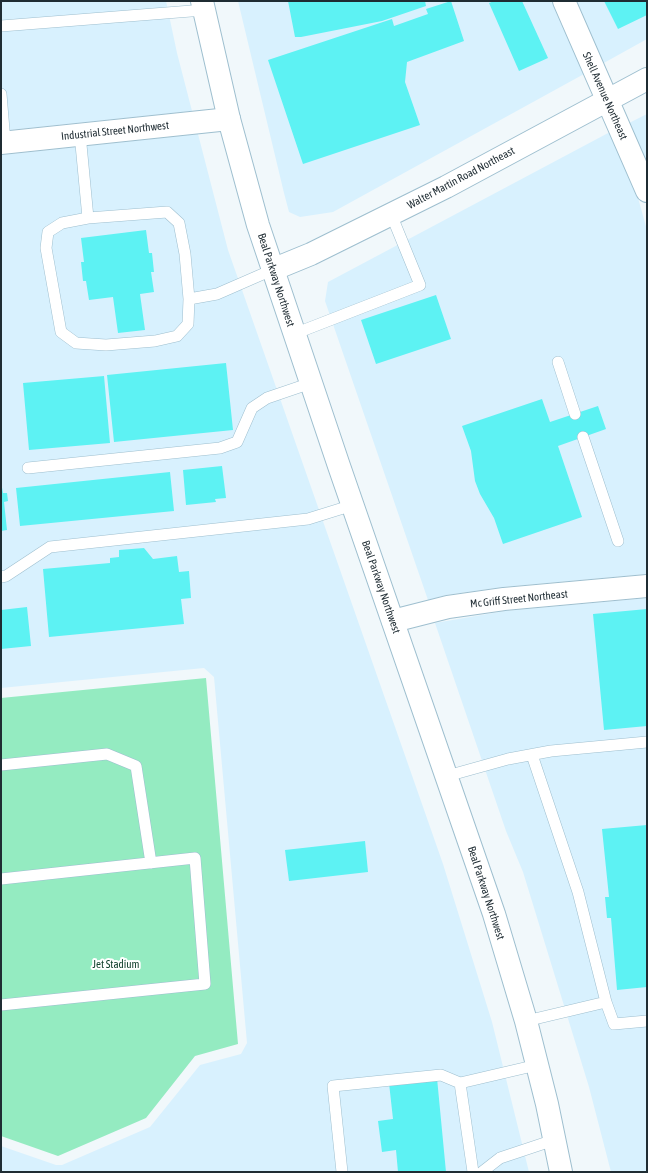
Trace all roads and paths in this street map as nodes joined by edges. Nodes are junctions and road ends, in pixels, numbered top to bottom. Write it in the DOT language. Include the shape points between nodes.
graph roads {
  1 [pos="564,1"];
  2 [pos="203,5"];
  3 [pos="1,26"];
  4 [pos="647,79"];
  5 [pos="1,94"];
  6 [pos="607,100"];
  7 [pos="229,119"];
  8 [pos="80,134"];
  9 [pos="3,143"];
  10 [pos="647,191"];
  11 [pos="391,214"];
  12 [pos="88,218"];
  13 [pos="272,270"];
  14 [pos="189,299"];
  15 [pos="294,334"];
  16 [pos="558,362"];
  17 [pos="311,383"];
  18 [pos="575,414"];
  19 [pos="583,437"];
  20 [pos="28,468"];
  21 [pos="353,505"];
  22 [pos="618,541"];
  23 [pos="1,577"];
  24 [pos="647,586"];
  25 [pos="393,621"];
  26 [pos="647,742"];
  27 [pos="532,754"];
  28 [pos="1,765"];
  29 [pos="447,776"];
  30 [pos="151,863"];
  31 [pos="1,879"];
  32 [pos="606,1002"];
  33 [pos="1,1006"];
  34 [pos="526,1021"];
  35 [pos="647,1021"];
  36 [pos="537,1066"];
  37 [pos="460,1084"];
  38 [pos="554,1140"];
  39 [pos="342,1172"];
  40 [pos="473,1172"];
  41 [pos="482,1172"];
  42 [pos="561,1172"];
  1 -- 6 [label="main road, Shell Avenue Northeast"];
  2 -- 3 [label="lane"];
  2 -- 7 [label="main road, Beal Parkway Northwest"];
  4 -- 6 [label="main road, Walter Martin Road Northeast"];
  5 -- 9 [label="lane"];
  6 -- 10 [label="main road, Shell Avenue Northeast"];
  6 -- 11 [label="main road, Walter Martin Road Northeast"];
  7 -- 8 [label="main road, Industrial Street Northwest"];
  7 -- 13 [label="main road, Beal Parkway Northwest"];
  8 -- 9 [label="main road, Industrial Street Northwest"];
  8 -- 12 [label="lane"];
  11 -- 13 [label="main road, Walter Martin Road Northeast" via="311,254"];
  11 -- 15 [label="lane" via="420,285"];
  12 -- 14 [label="lane" via="167,212 179,223"];
  12 -- 14 [label="lane" via="62,224 48,232 46,248 61,332 76,343 106,346 177,336 188,324"];
  13 -- 14 [label="lane" via="217,294"];
  13 -- 15 [label="main road, Beal Parkway Northwest"];
  15 -- 17 [label="main road, Beal Parkway Northwest"];
  16 -- 18 [label="lane"];
  17 -- 20 [label="lane" via="267,398 252,408 237,442 220,448"];
  17 -- 21 [label="main road, Beal Parkway Northwest"];
  19 -- 22 [label="lane"];
  21 -- 23 [label="lane" via="308,519 50,547"];
  21 -- 25 [label="main road, Beal Parkway Northwest"];
  24 -- 25 [label="main road, Mc Griff Street Northeast" via="504,599 448,607"];
  25 -- 29 [label="main road, Beal Parkway Northwest"];
  26 -- 27 [label="lane"];
  27 -- 29 [label="lane"];
  27 -- 32 [label="lane" via="578,892"];
  28 -- 30 [label="lane" via="106,754 136,766"];
  29 -- 34 [label="main road, Beal Parkway Northwest" via="494,914"];
  30 -- 31 [label="lane"];
  30 -- 33 [label="lane" via="195,858 205,984"];
  32 -- 34 [label="lane"];
  32 -- 35 [label="lane" via="614,1024"];
  34 -- 36 [label="main road, Beal Parkway Northwest"];
  36 -- 37 [label="lane"];
  36 -- 38 [label="main road, Beal Parkway Northwest"];
  37 -- 39 [label="lane" via="441,1075 333,1086"];
  37 -- 40 [label="lane"];
  38 -- 41 [label="lane" via="500,1158"];
  38 -- 42 [label="main road, Beal Parkway Northwest"];
}
